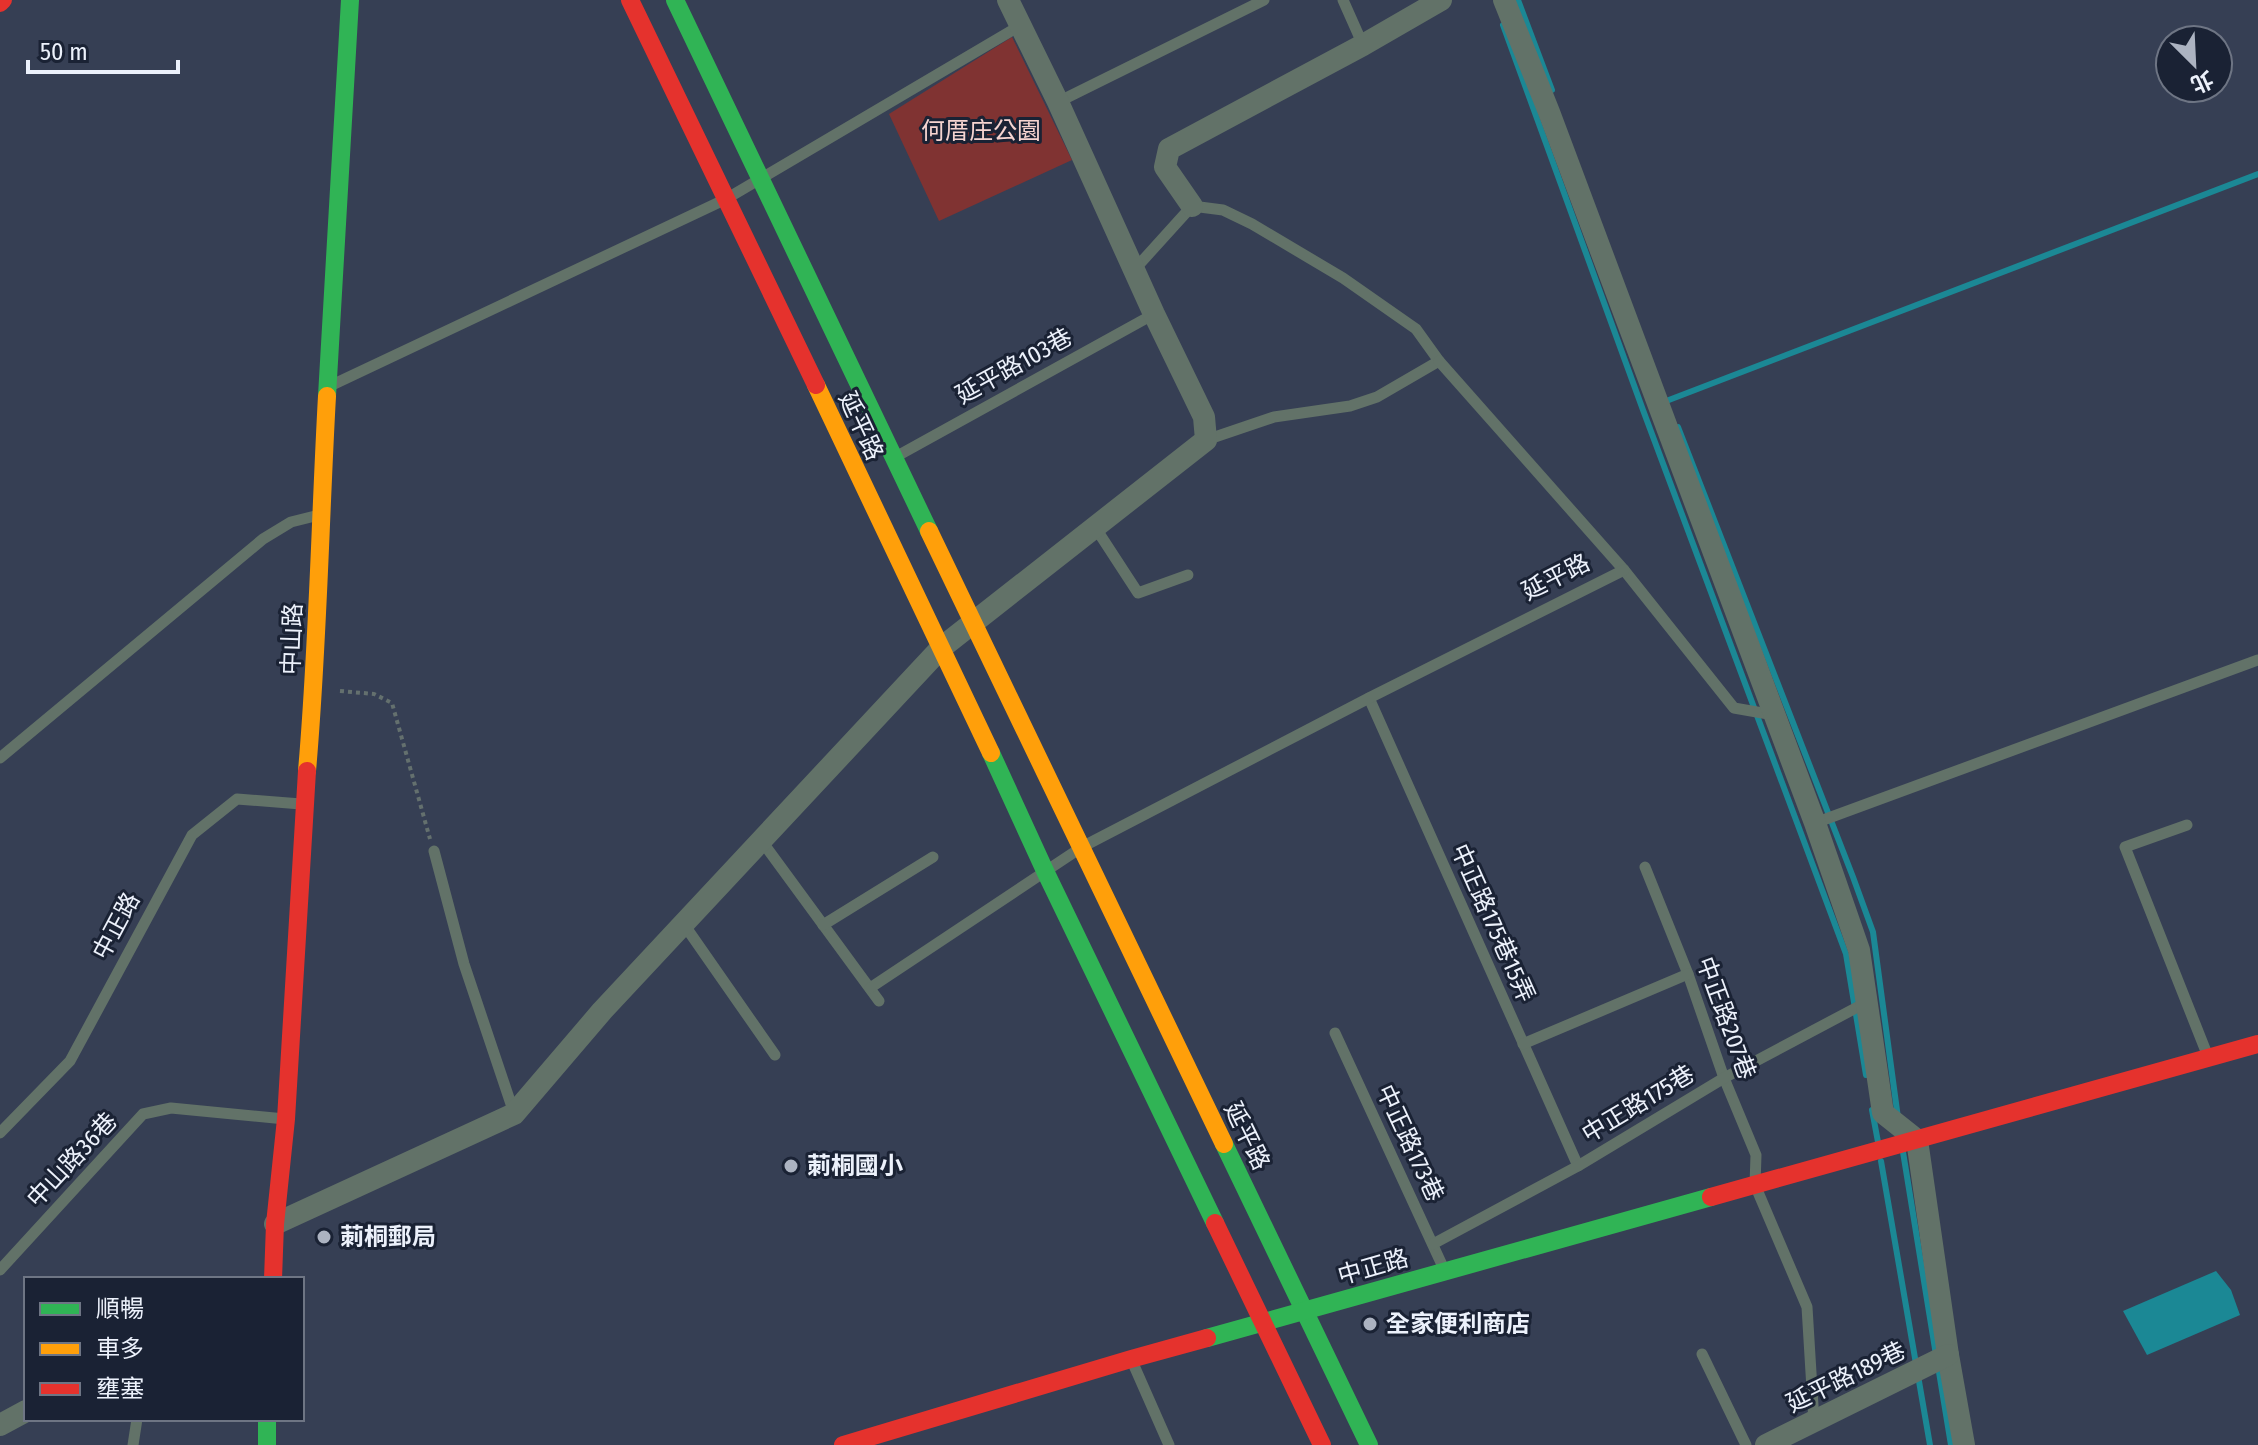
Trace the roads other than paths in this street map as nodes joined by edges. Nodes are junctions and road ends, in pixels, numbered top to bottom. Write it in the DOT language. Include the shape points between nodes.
graph roads {
  1 [pos="350,0"];
  2 [pos="630,0"];
  3 [pos="675,0"];
  4 [pos="1008,0"];
  5 [pos="1264,0"];
  6 [pos="1343,0"];
  7 [pos="1441,0"];
  8 [pos="1504,0"];
  9 [pos="1021,25"];
  10 [pos="1363,45"];
  11 [pos="1058,102"];
  12 [pos="761,179"];
  13 [pos="726,199"];
  14 [pos="1192,206"];
  15 [pos="1135,269"];
  16 [pos="1154,314"];
  17 [pos="1439,361"];
  18 [pos="328,387"];
  19 [pos="1206,440"];
  20 [pos="895,457"];
  21 [pos="320,515"];
  22 [pos="1095,527"];
  23 [pos="1624,570"];
  24 [pos="1188,575"];
  25 [pos="972,623"];
  26 [pos="941,648"];
  27 [pos="2258,660"];
  28 [pos="1369,698"];
  29 [pos="1774,715"];
  30 [pos="0,758"];
  31 [pos="304,805"];
  32 [pos="1815,823"];
  33 [pos="2187,825"];
  34 [pos="761,839"];
  35 [pos="1082,847"];
  36 [pos="434,851"];
  37 [pos="933,857"];
  38 [pos="1645,867"];
  39 [pos="1046,873"];
  40 [pos="683,923"];
  41 [pos="823,925"];
  42 [pos="1688,974"];
  43 [pos="870,988"];
  44 [pos="879,1001"];
  45 [pos="1867,1002"];
  46 [pos="1335,1033"];
  47 [pos="1523,1044"];
  48 [pos="2258,1044"];
  49 [pos="775,1055"];
  50 [pos="2208,1058"];
  51 [pos="1724,1078"];
  52 [pos="514,1114"];
  53 [pos="286,1119"];
  54 [pos="0,1133"];
  55 [pos="1917,1140"];
  56 [pos="1578,1166"];
  57 [pos="1755,1185"];
  58 [pos="275,1224"];
  59 [pos="1433,1244"];
  60 [pos="0,1270"];
  61 [pos="1445,1271"];
  62 [pos="273,1277"];
  63 [pos="1305,1312"];
  64 [pos="1263,1323"];
  65 [pos="1702,1354"];
  66 [pos="1948,1355"];
  67 [pos="1131,1359"];
  68 [pos="24,1412"];
  69 [pos="137,1421"];
  70 [pos="267,1421"];
  71 [pos="1814,1422"];
  72 [pos="0,1425"];
  73 [pos="133,1445"];
  74 [pos="267,1445"];
  75 [pos="843,1445"];
  76 [pos="1169,1445"];
  77 [pos="1322,1445"];
  78 [pos="1369,1445"];
  79 [pos="1746,1445"];
  80 [pos="1766,1445"];
  81 [pos="1964,1445"];
  1 -- 18 [label="main road, 中山路"];
  2 -- 13 [label="main road, 延平路"];
  3 -- 12 [label="main road, 延平路"];
  4 -- 9 [label="street"];
  5 -- 11 [label="lane"];
  6 -- 10 [label="lane"];
  7 -- 10 [label="street"];
  8 -- 29 [label="street"];
  9 -- 11 [label="street"];
  9 -- 12 [label="lane"];
  10 -- 14 [label="street" via="1169,149 1165,167"];
  11 -- 15 [label="street"];
  12 -- 13 [label="lane"];
  12 -- 20 [label="main road, 延平路"];
  13 -- 18 [label="lane"];
  13 -- 26 [label="main road, 延平路"];
  14 -- 15 [label="lane"];
  14 -- 17 [label="lane" via="1223,210 1343,278 1416,329"];
  15 -- 16 [label="street"];
  16 -- 19 [label="street" via="1204,417"];
  16 -- 20 [label="lane, 延平路103巷"];
  17 -- 19 [label="lane" via="1377,397 1274,417"];
  17 -- 23 [label="lane"];
  18 -- 21 [label="main road, 中山路"];
  19 -- 22 [label="street"];
  20 -- 25 [label="main road, 延平路"];
  21 -- 30 [label="lane" via="291,522 263,539"];
  21 -- 31 [label="main road, 中山路"];
  22 -- 24 [label="lane" via="1138,593"];
  22 -- 25 [label="street"];
  23 -- 28 [label="lane, 延平路"];
  23 -- 29 [label="lane" via="1734,708"];
  25 -- 26 [label="street"];
  25 -- 35 [label="main road, 延平路"];
  26 -- 34 [label="street"];
  26 -- 39 [label="main road, 延平路"];
  27 -- 32 [label="lane"];
  28 -- 35 [label="lane, 延平路"];
  28 -- 47 [label="lane, 中正路175巷15弄"];
  29 -- 32 [label="street"];
  31 -- 53 [label="main road, 中山路"];
  31 -- 54 [label="lane, 中正路" via="237,799 192,835 70,1061"];
  32 -- 45 [label="street" via="1859,950"];
  33 -- 50 [label="lane" via="2125,847"];
  34 -- 40 [label="street"];
  34 -- 41 [label="lane"];
  35 -- 39 [label="lane, 延平路"];
  35 -- 63 [label="main road, 延平路"];
  36 -- 52 [label="lane" via="464,964"];
  37 -- 41 [label="lane"];
  38 -- 42 [label="lane, 中正路207巷"];
  39 -- 43 [label="lane, 延平路"];
  39 -- 64 [label="main road, 延平路"];
  40 -- 49 [label="lane"];
  40 -- 52 [label="street"];
  41 -- 43 [label="lane"];
  42 -- 47 [label="lane"];
  42 -- 51 [label="lane, 中正路207巷"];
  43 -- 44 [label="lane"];
  45 -- 51 [label="lane, 中正路175巷"];
  45 -- 55 [label="street" via="1883,1113"];
  46 -- 59 [label="lane, 中正路173巷"];
  47 -- 56 [label="lane, 中正路175巷15弄"];
  48 -- 50 [label="main road, 中正路"];
  50 -- 55 [label="main road, 中正路"];
  51 -- 56 [label="lane, 中正路175巷"];
  51 -- 57 [label="lane, 中正路207巷" via="1756,1155"];
  52 -- 58 [label="street"];
  53 -- 58 [label="main road, 中山路"];
  53 -- 60 [label="lane, 中山路36巷" via="171,1108 143,1114"];
  55 -- 57 [label="main road, 中正路"];
  55 -- 66 [label="street"];
  56 -- 59 [label="lane, 中正路175巷"];
  57 -- 61 [label="main road, 中正路"];
  57 -- 71 [label="lane, 中正路207巷" via="1807,1307"];
  58 -- 62 [label="main road, 中山路"];
  59 -- 61 [label="lane, 中正路173巷"];
  61 -- 63 [label="main road, 中正路"];
  63 -- 64 [label="main road, 中正路"];
  63 -- 78 [label="main road, 延平路"];
  64 -- 67 [label="main road, 中正路"];
  64 -- 77 [label="main road, 延平路"];
  65 -- 79 [label="lane"];
  66 -- 71 [label="street, 延平路189巷"];
  66 -- 81 [label="street"];
  67 -- 75 [label="main road, 中正路"];
  67 -- 76 [label="lane"];
  68 -- 72 [label="street"];
  69 -- 73 [label="lane"];
  70 -- 74 [label="main road"];
  71 -- 80 [label="street, 延平路189巷"];
}
